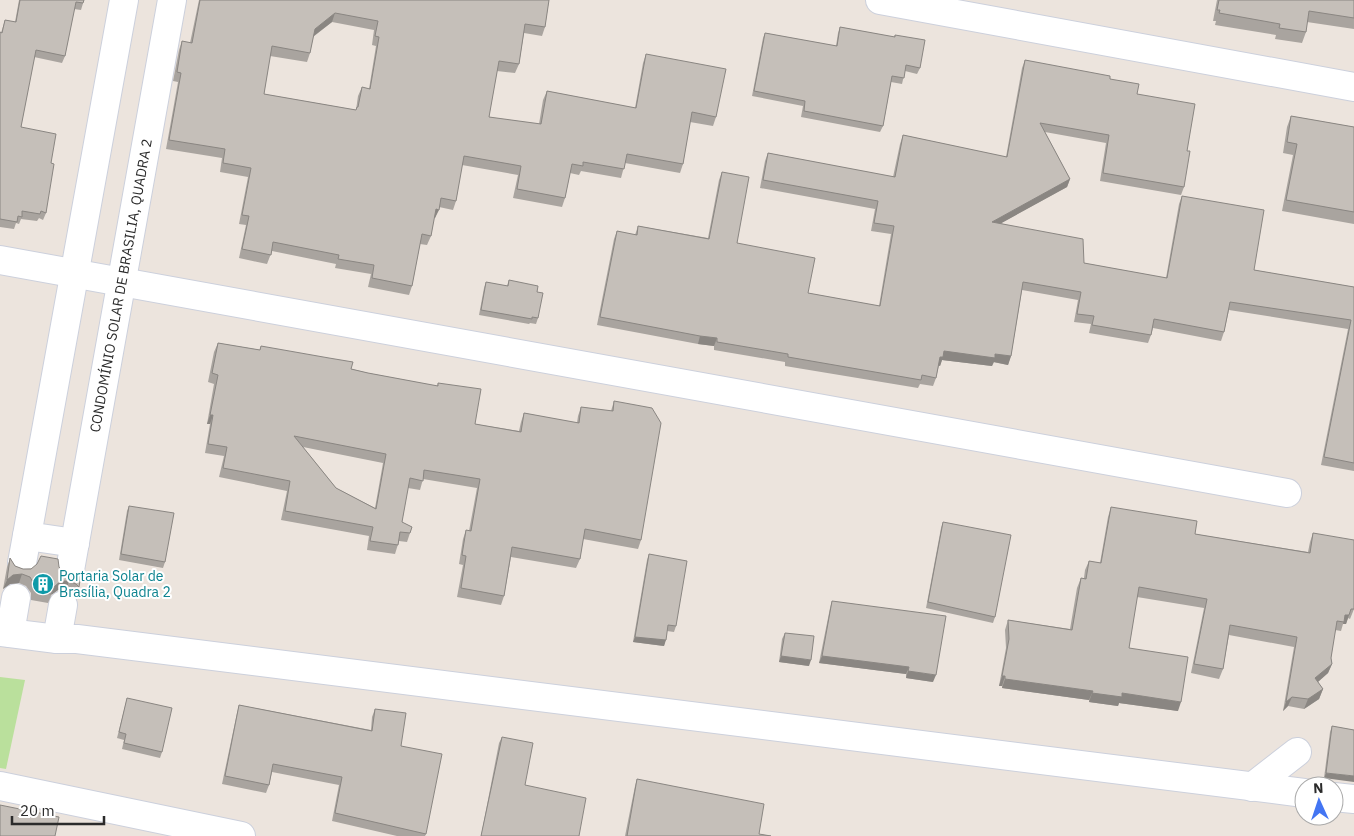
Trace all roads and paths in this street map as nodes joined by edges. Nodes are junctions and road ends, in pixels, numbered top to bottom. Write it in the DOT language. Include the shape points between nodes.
graph roads {
  1 [pos="124,0"];
  2 [pos="172,0"];
  3 [pos="880,0"];
  4 [pos="1354,87"];
  5 [pos="0,260"];
  6 [pos="74,274"];
  7 [pos="121,282"];
  8 [pos="1287,493"];
  9 [pos="27,536"];
  10 [pos="74,543"];
  11 [pos="22,563"];
  12 [pos="70,570"];
  13 [pos="16,598"];
  14 [pos="63,605"];
  15 [pos="5,632"];
  16 [pos="57,639"];
  17 [pos="1297,752"];
  18 [pos="0,786"];
  19 [pos="1252,787"];
  20 [pos="1294,792"];
  21 [pos="241,836"];
  1 -- 6 [label="street"];
  2 -- 7 [label="street, CONDOMÍNIO SOLAR DE BRASILIA, QUADRA 2"];
  3 -- 4 [label="street"];
  5 -- 6 [label="street"];
  6 -- 7 [label="street"];
  6 -- 9 [label="street"];
  7 -- 8 [label="street"];
  7 -- 10 [label="street, CONDOMÍNIO SOLAR DE BRASILIA, QUADRA 2"];
  9 -- 10 [label="street"];
  9 -- 11 [label="street"];
  10 -- 12 [label="street, CONDOMÍNIO SOLAR DE BRASILIA, QUADRA 2"];
  13 -- 15 [label="street"];
  14 -- 16 [label="street"];
  15 -- 16 [label="street"];
  16 -- 19 [label="street"];
  17 -- 19 [label="street"];
  18 -- 21 [label="street"];
  19 -- 20 [label="street"];
}
